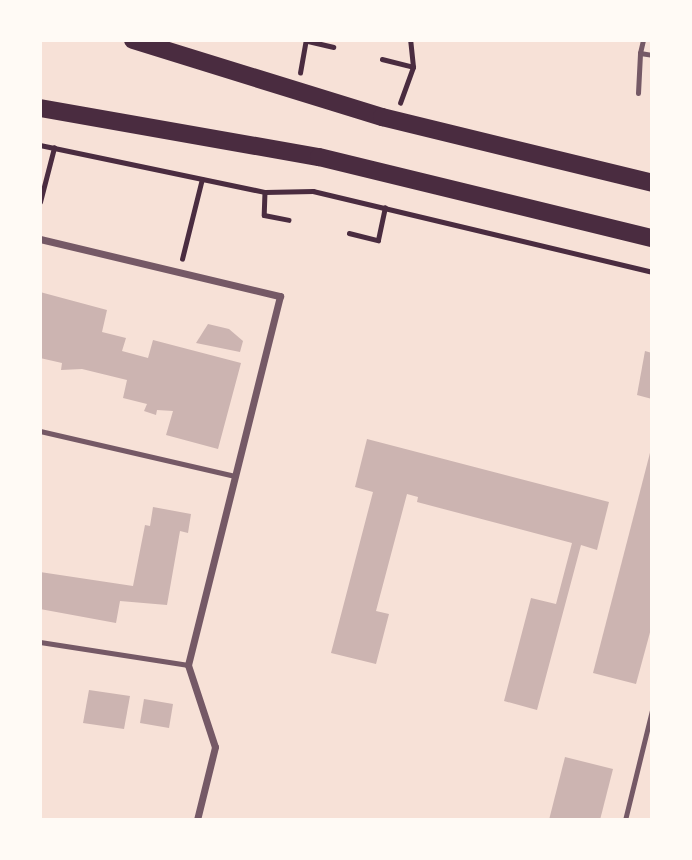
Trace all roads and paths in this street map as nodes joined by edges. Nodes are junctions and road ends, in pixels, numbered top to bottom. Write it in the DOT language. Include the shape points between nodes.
graph roads {
  1 [pos="133,40"];
  2 [pos="410,40"];
  3 [pos="643,40"];
  4 [pos="307,41"];
  5 [pos="333,47"];
  6 [pos="640,53"];
  7 [pos="652,55"];
  8 [pos="382,59"];
  9 [pos="413,67"];
  10 [pos="300,74"];
  11 [pos="638,93"];
  12 [pos="400,104"];
  13 [pos="40,108"];
  14 [pos="40,145"];
  15 [pos="54,148"];
  16 [pos="202,178"];
  17 [pos="652,183"];
  18 [pos="265,192"];
  19 [pos="40,202"];
  20 [pos="385,208"];
  21 [pos="289,220"];
  22 [pos="349,233"];
  23 [pos="652,238"];
  24 [pos="40,239"];
  25 [pos="179,272"];
  26 [pos="652,272"];
  27 [pos="40,431"];
  28 [pos="235,476"];
  29 [pos="40,642"];
  30 [pos="188,665"];
  31 [pos="652,710"];
  32 [pos="197,820"];
  33 [pos="625,820"];
  1 -- 17 [label="main road" via="382,117"];
  2 -- 9 [label="path"];
  3 -- 6 [label="lane"];
  4 -- 5 [label="path"];
  4 -- 10 [label="path"];
  6 -- 7 [label="lane"];
  6 -- 11 [label="lane"];
  8 -- 9 [label="path"];
  9 -- 12 [label="path"];
  13 -- 23 [label="main road" via="318,157"];
  14 -- 15 [label="path"];
  15 -- 16 [label="path"];
  15 -- 19 [label="path"];
  16 -- 18 [label="path"];
  16 -- 25 [label="path"];
  18 -- 20 [label="path" via="313,191"];
  18 -- 21 [label="path" via="264,215"];
  20 -- 22 [label="path" via="378,240"];
  20 -- 26 [label="path"];
  24 -- 25 [label="street"];
  25 -- 28 [label="street" via="280,296"];
  27 -- 28 [label="lane"];
  28 -- 30 [label="street"];
  29 -- 30 [label="lane"];
  30 -- 32 [label="street" via="215,747"];
  31 -- 33 [label="lane"];
}
